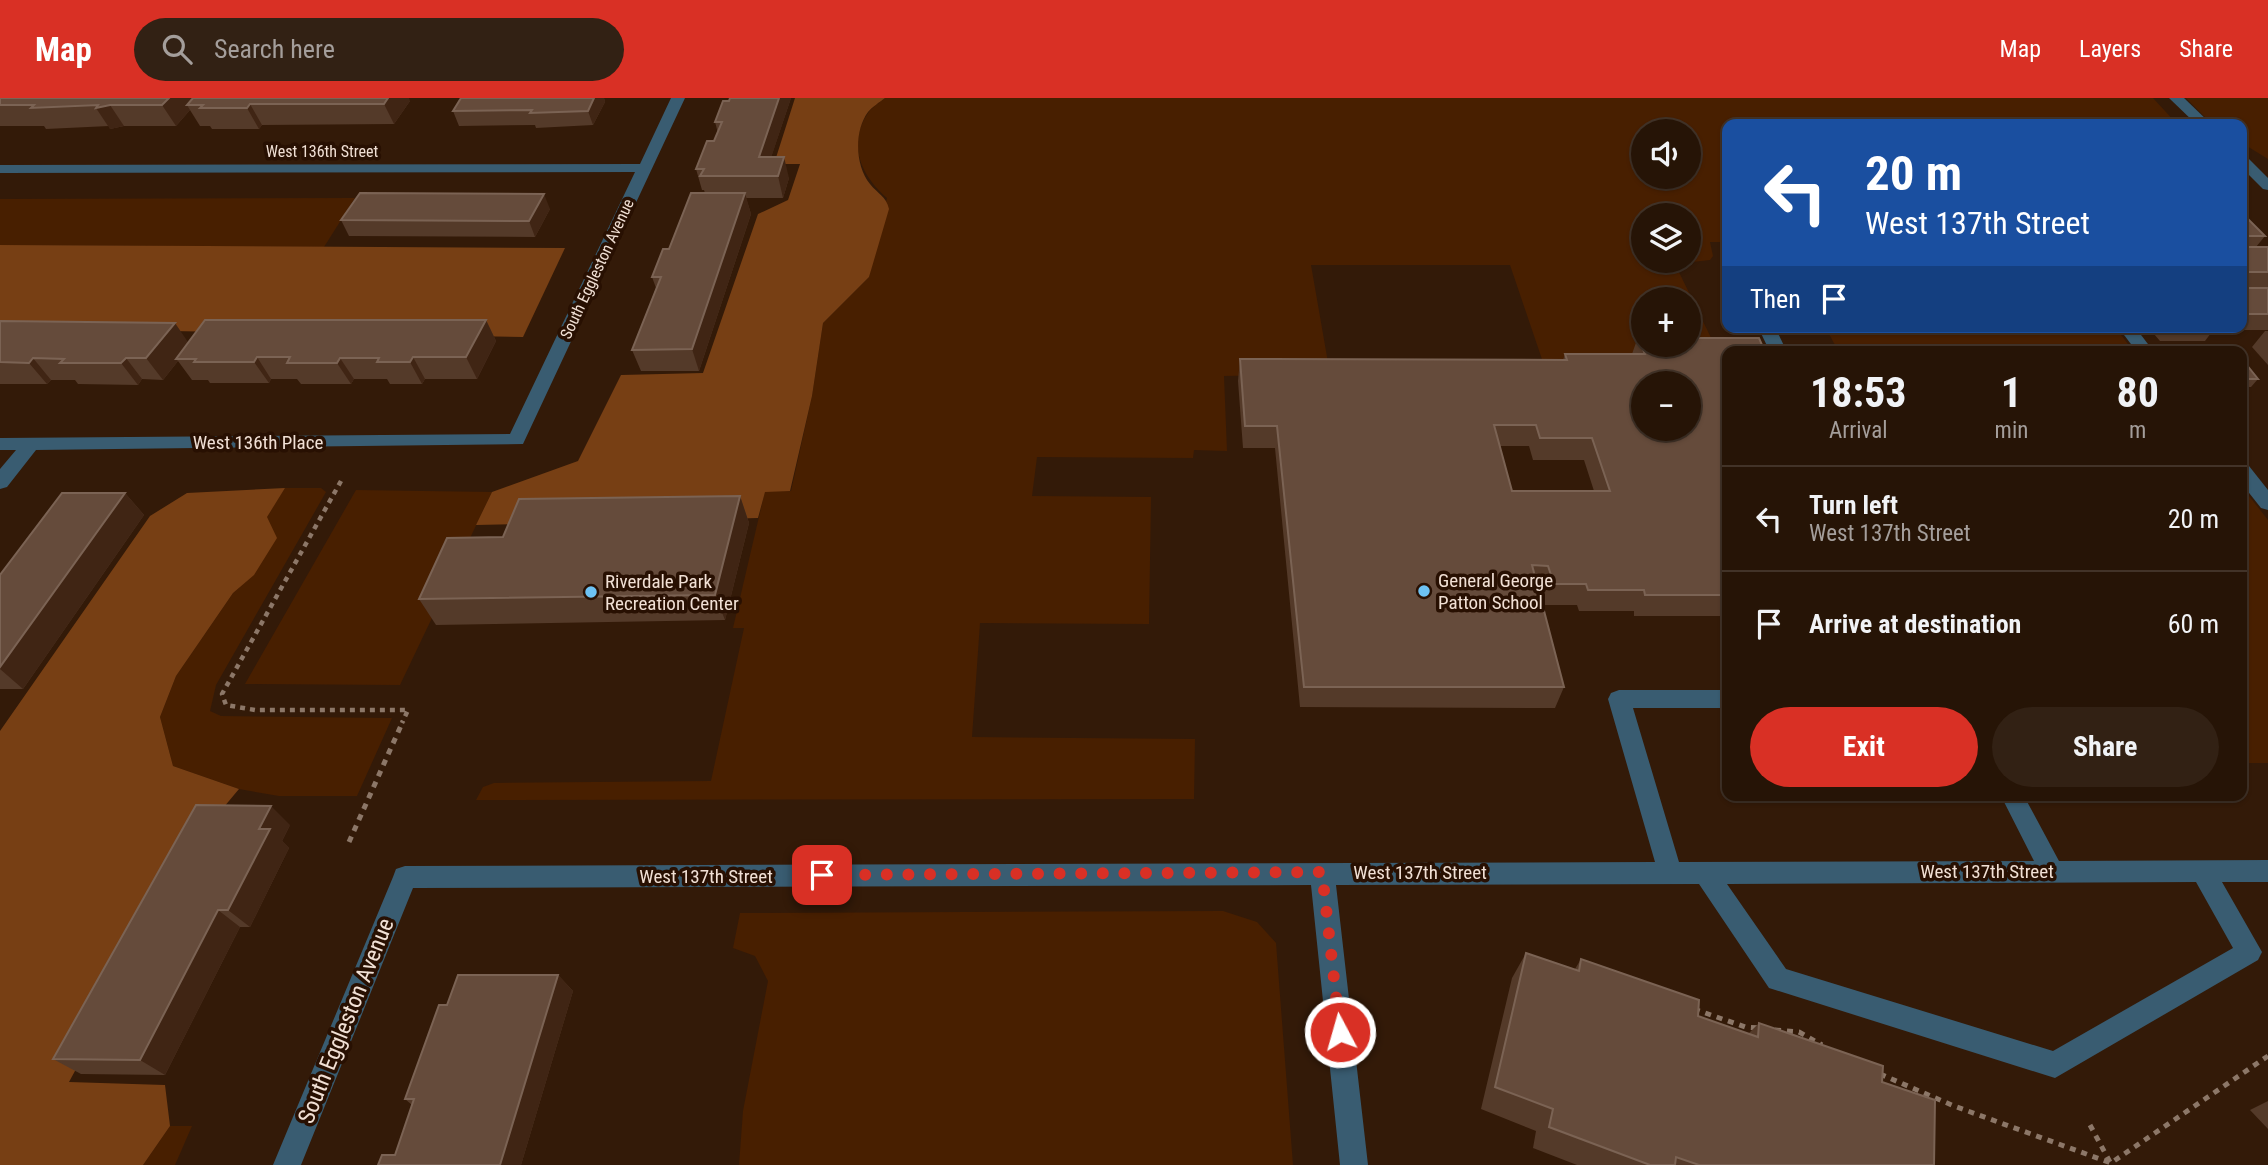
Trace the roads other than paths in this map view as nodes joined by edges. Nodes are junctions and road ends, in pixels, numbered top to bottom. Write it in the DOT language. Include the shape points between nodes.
graph roads {
  1 [pos="678,98"];
  2 [pos="2176,98"];
  3 [pos="2199,119"];
  4 [pos="2247,165"];
  5 [pos="645,168"];
  6 [pos="0,169"];
  7 [pos="2268,186"];
  8 [pos="516,440"];
  9 [pos="0,444"];
  10 [pos="31,444"];
  11 [pos="2247,477"];
  12 [pos="0,482"];
  13 [pos="2268,503"];
  14 [pos="1722,699"];
  15 [pos="2015,801"];
  16 [pos="2268,871"];
  17 [pos="1322,872"];
  18 [pos="1670,872"];
  19 [pos="1703,872"];
  20 [pos="2052,872"];
  21 [pos="2203,872"];
  22 [pos="405,877"];
  23 [pos="287,1165"];
  24 [pos="1354,1165"];
  1 -- 5 [label="street, South Eggleston Avenue"];
  2 -- 3 [label="street"];
  4 -- 7 [label="street"];
  5 -- 6 [label="street, West 136th Street"];
  5 -- 8 [label="street, South Eggleston Avenue"];
  8 -- 10 [label="street, West 136th Place"];
  9 -- 10 [label="street, West 136th Place"];
  10 -- 12 [label="street"];
  11 -- 13 [label="street"];
  14 -- 18 [label="street" via="1619,699"];
  15 -- 20 [label="street"];
  16 -- 21 [label="street, West 137th Street"];
  17 -- 18 [label="street, West 137th Street"];
  17 -- 22 [label="street, West 137th Street"];
  17 -- 24 [label="street"];
  18 -- 19 [label="street, West 137th Street"];
  19 -- 20 [label="street, West 137th Street"];
  19 -- 21 [label="street" via="1778,979 2055,1065 2249,952"];
  20 -- 21 [label="street, West 137th Street"];
  22 -- 23 [label="street, South Eggleston Avenue"];
}
